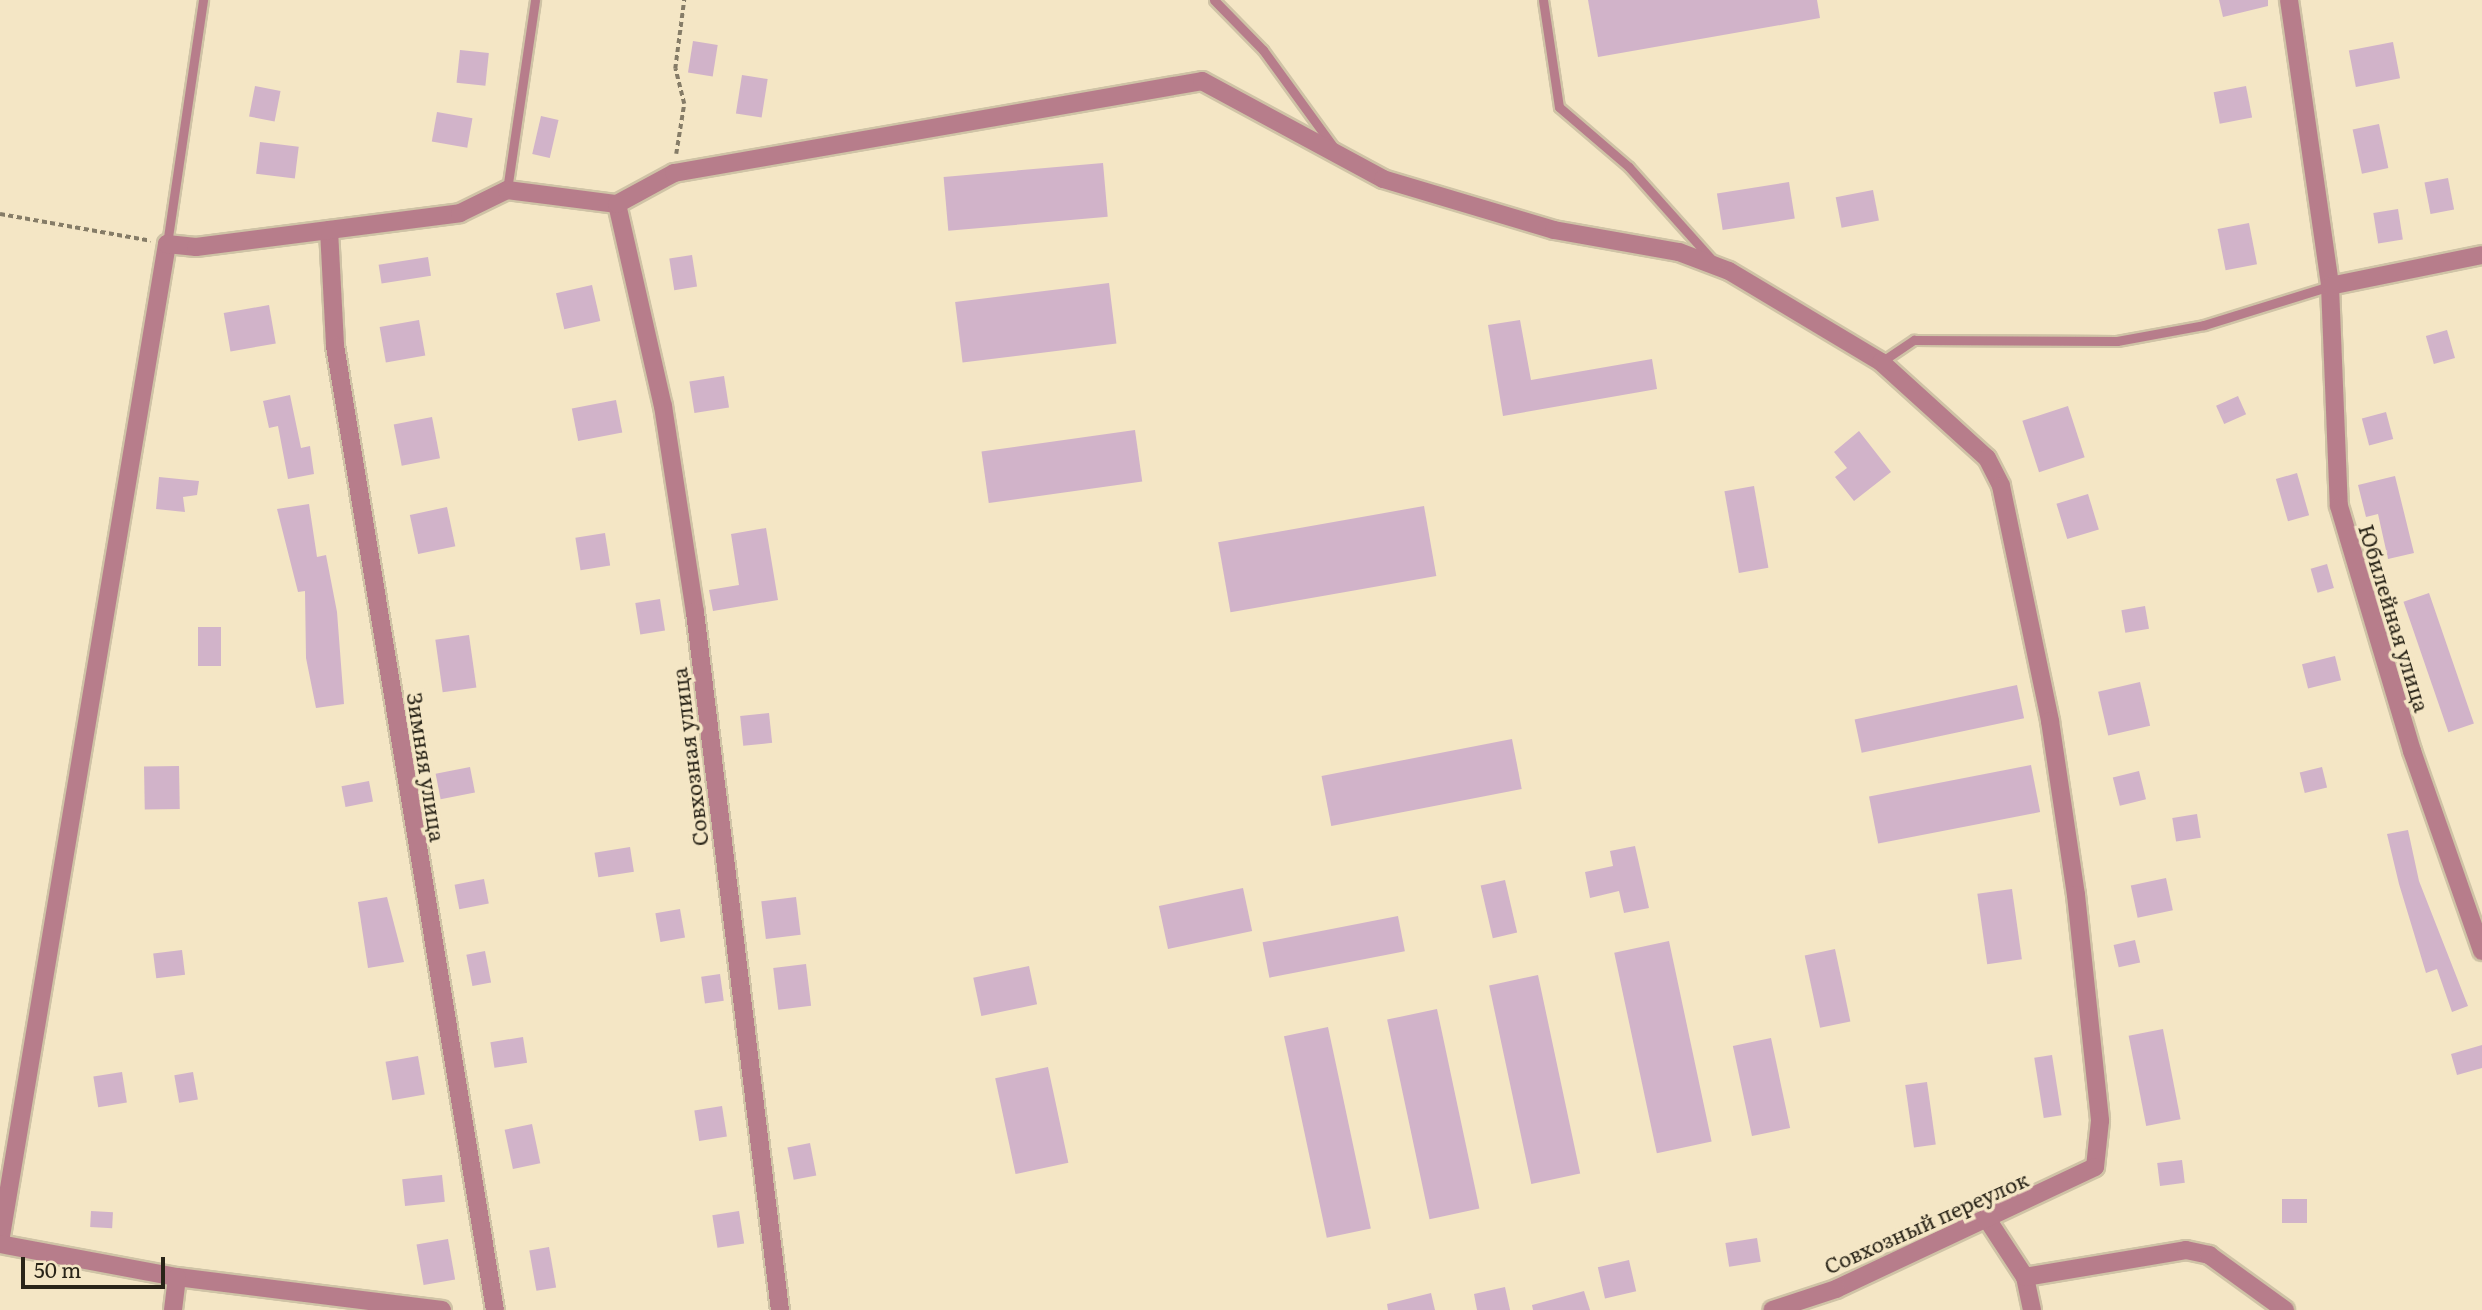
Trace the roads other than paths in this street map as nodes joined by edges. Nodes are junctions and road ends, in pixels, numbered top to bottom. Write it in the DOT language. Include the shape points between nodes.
graph roads {
  1 [pos="203,0"];
  2 [pos="535,0"];
  3 [pos="1214,0"];
  4 [pos="1543,0"];
  5 [pos="2289,0"];
  6 [pos="1338,153"];
  7 [pos="507,190"];
  8 [pos="617,204"];
  9 [pos="328,230"];
  10 [pos="167,244"];
  11 [pos="2482,255"];
  12 [pos="1716,265"];
  13 [pos="2330,286"];
  14 [pos="1881,362"];
  15 [pos="2482,951"];
  16 [pos="1987,1219"];
  17 [pos="0,1243"];
  18 [pos="2025,1276"];
  19 [pos="177,1277"];
  20 [pos="173,1310"];
  21 [pos="442,1310"];
  22 [pos="495,1310"];
  23 [pos="780,1310"];
  24 [pos="1772,1310"];
  25 [pos="2032,1310"];
  26 [pos="2285,1310"];
  1 -- 10 [label="lane"];
  2 -- 7 [label="lane"];
  3 -- 6 [label="lane" via="1263,50"];
  4 -- 12 [label="lane" via="1559,107 1629,167"];
  5 -- 13 [label="street, Юбилейная улица"];
  6 -- 8 [label="street" via="1202,81 674,173"];
  6 -- 12 [label="street" via="1383,178 1468,206"];
  7 -- 8 [label="street"];
  7 -- 9 [label="street" via="460,213"];
  8 -- 23 [label="street, Совхозная улица" via="663,406 695,612"];
  9 -- 10 [label="street" via="195,247"];
  9 -- 22 [label="street, Зимняя улица" via="335,346"];
  10 -- 17 [label="street"];
  11 -- 13 [label="street"];
  12 -- 14 [label="street"];
  13 -- 14 [label="lane" via="2204,326 2129,339 1914,340"];
  13 -- 15 [label="street, Юбилейная улица" via="2339,506"];
  14 -- 16 [label="street, Совхозный переулок" via="1987,458 2001,486 2050,722 2076,895 2100,1121 2095,1167"];
  16 -- 18 [label="street"];
  16 -- 24 [label="street, Совхозный переулок"];
  17 -- 19 [label="street"];
  18 -- 25 [label="street"];
  18 -- 26 [label="street" via="2186,1250 2209,1255"];
  19 -- 20 [label="street"];
  19 -- 21 [label="street"];
}
